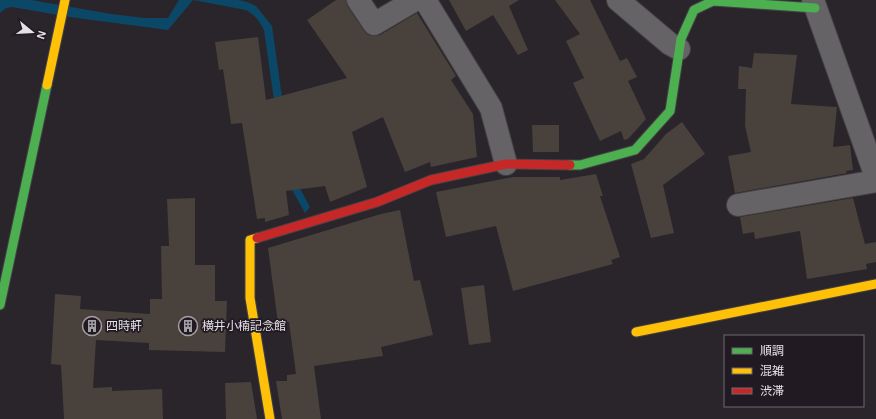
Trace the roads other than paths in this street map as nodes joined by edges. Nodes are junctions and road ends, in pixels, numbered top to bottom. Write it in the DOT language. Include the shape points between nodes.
graph roads {
  1 [pos="65,0"];
  2 [pos="358,0"];
  3 [pos="415,0"];
  4 [pos="424,0"];
  5 [pos="618,0"];
  6 [pos="814,4"];
  7 [pos="679,49"];
  8 [pos="506,164"];
  9 [pos="876,177"];
  10 [pos="876,181"];
  11 [pos="738,205"];
  12 [pos="876,284"];
  13 [pos="0,306"];
  14 [pos="636,332"];
  15 [pos="270,419"];
  1 -- 13 [label="street"];
  2 -- 3 [label="street" via="374,24"];
  4 -- 8 [label="street" via="491,108"];
  5 -- 7 [label="street"];
  6 -- 7 [label="street" via="713,1 694,10 681,38"];
  6 -- 9 [label="street"];
  7 -- 8 [label="street" via="670,111 635,150 580,165"];
  8 -- 15 [label="street" via="431,180 377,202 250,240 250,298"];
  10 -- 11 [label="street"];
  12 -- 14 [label="street"];
}
